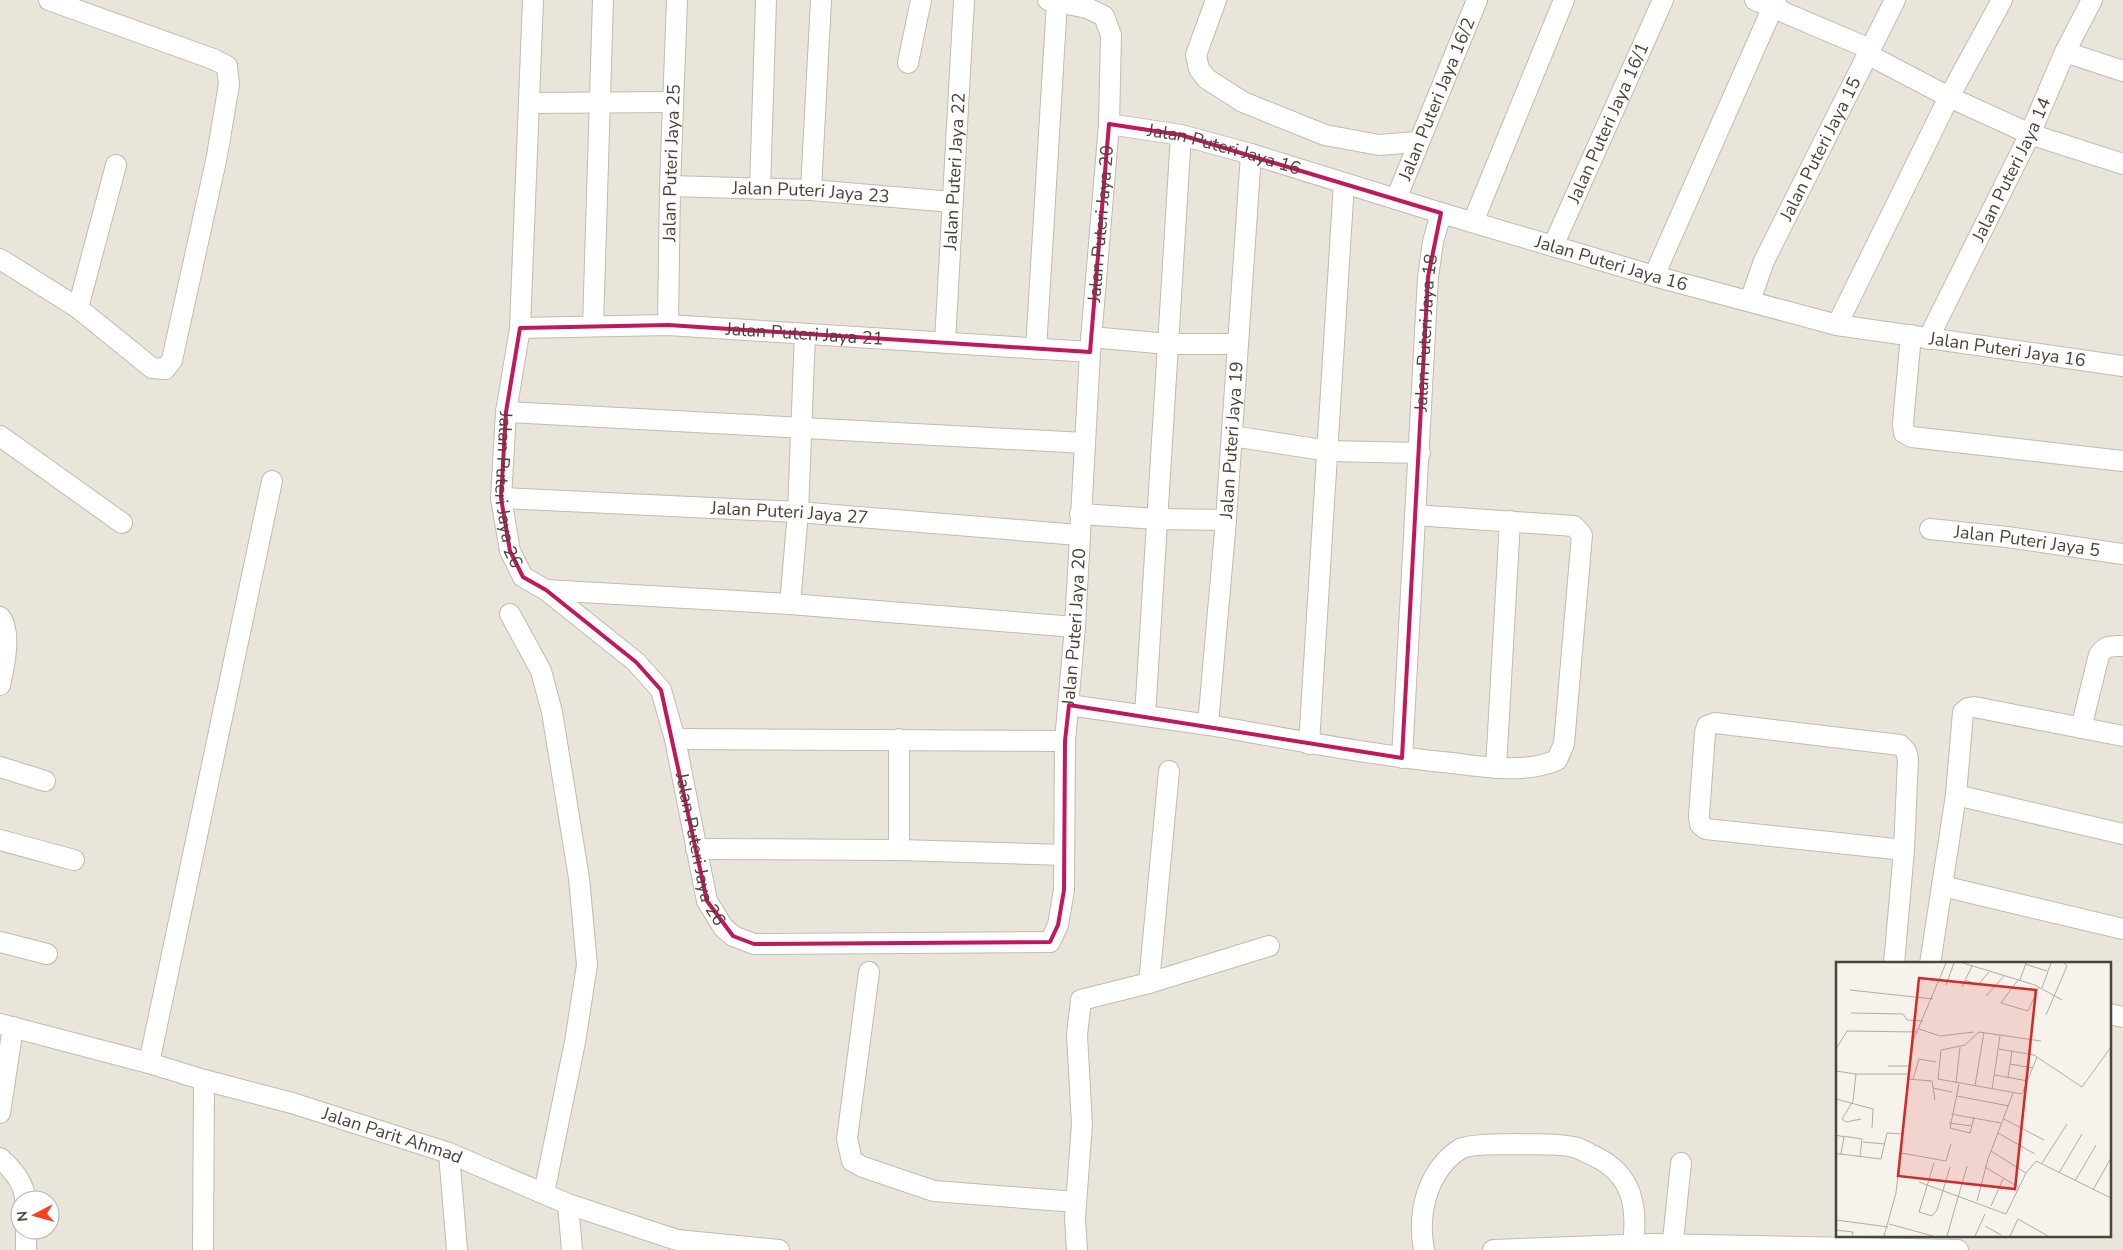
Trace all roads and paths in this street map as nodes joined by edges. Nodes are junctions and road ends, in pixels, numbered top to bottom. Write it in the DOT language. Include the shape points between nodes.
graph roads {
  1 [pos="49,0"];
  2 [pos="533,0"];
  3 [pos="603,0"];
  4 [pos="677,0"];
  5 [pos="766,0"];
  6 [pos="821,0"];
  7 [pos="921,0"];
  8 [pos="964,0"];
  9 [pos="1216,0"];
  10 [pos="1477,0"];
  11 [pos="1564,0"];
  12 [pos="1663,0"];
  13 [pos="1894,0"];
  14 [pos="2002,0"];
  15 [pos="2092,0"];
  16 [pos="1053,1"];
  17 [pos="1768,3"];
  18 [pos="1869,52"];
  19 [pos="2065,52"];
  20 [pos="908,64"];
  21 [pos="2123,71"];
  22 [pos="1949,97"];
  23 [pos="672,102"];
  24 [pos="530,103"];
  25 [pos="600,103"];
  26 [pos="1110,124"];
  27 [pos="2030,134"];
  28 [pos="1181,135"];
  29 [pos="1417,142"];
  30 [pos="1251,154"];
  31 [pos="2123,164"];
  32 [pos="116,165"];
  33 [pos="1344,183"];
  34 [pos="670,186"];
  35 [pos="760,189"];
  36 [pos="812,190"];
  37 [pos="1396,199"];
  38 [pos="952,202"];
  39 [pos="1441,213"];
  40 [pos="1473,222"];
  41 [pos="1553,246"];
  42 [pos="0,259"];
  43 [pos="1654,276"];
  44 [pos="1750,301"];
  45 [pos="78,308"];
  46 [pos="668,325"];
  47 [pos="1837,325"];
  48 [pos="593,326"];
  49 [pos="520,328"];
  50 [pos="805,334"];
  51 [pos="1920,337"];
  52 [pos="945,342"];
  53 [pos="1168,344"];
  54 [pos="1238,344"];
  55 [pos="1090,345"];
  56 [pos="1036,349"];
  57 [pos="2123,366"];
  58 [pos="506,412"];
  59 [pos="802,427"];
  60 [pos="0,436"];
  61 [pos="1232,436"];
  62 [pos="1084,443"];
  63 [pos="1329,451"];
  64 [pos="1420,454"];
  65 [pos="2123,461"];
  66 [pos="272,481"];
  67 [pos="501,498"];
  68 [pos="798,512"];
  69 [pos="1080,514"];
  70 [pos="1415,515"];
  71 [pos="1158,519"];
  72 [pos="1226,520"];
  73 [pos="1510,521"];
  74 [pos="122,523"];
  75 [pos="1930,529"];
  76 [pos="1078,535"];
  77 [pos="2123,554"];
  78 [pos="546,590"];
  79 [pos="790,604"];
  80 [pos="510,614"];
  81 [pos="2,620"];
  82 [pos="1074,627"];
  83 [pos="2123,646"];
  84 [pos="0,686"];
  85 [pos="1069,705"];
  86 [pos="1145,716"];
  87 [pos="1208,725"];
  88 [pos="2081,728"];
  89 [pos="2123,736"];
  90 [pos="675,739"];
  91 [pos="900,739"];
  92 [pos="1065,741"];
  93 [pos="1309,744"];
  94 [pos="1402,758"];
  95 [pos="0,768"];
  96 [pos="1496,768"];
  97 [pos="1169,771"];
  98 [pos="45,782"];
  99 [pos="1956,796"];
  100 [pos="2123,834"];
  101 [pos="0,840"];
  102 [pos="696,849"];
  103 [pos="899,850"];
  104 [pos="1904,850"];
  105 [pos="1064,855"];
  106 [pos="74,860"];
  107 [pos="1942,886"];
  108 [pos="2123,929"];
  109 [pos="0,942"];
  110 [pos="754,944"];
  111 [pos="1269,946"];
  112 [pos="47,954"];
  113 [pos="1894,962"];
  114 [pos="1930,962"];
  115 [pos="869,972"];
  116 [pos="1149,983"];
  117 [pos="2110,1014"];
  118 [pos="2123,1016"];
  119 [pos="6,1026"];
  120 [pos="151,1056"];
  121 [pos="204,1080"];
  122 [pos="0,1113"];
  123 [pos="449,1153"];
  124 [pos="0,1158"];
  125 [pos="1682,1162"];
  126 [pos="24,1190"];
  127 [pos="544,1194"];
  128 [pos="568,1204"];
  129 [pos="1076,1210"];
  130 [pos="1673,1234"];
  131 [pos="1634,1237"];
  132 [pos="1871,1243"];
  133 [pos="677,1245"];
  134 [pos="1423,1246"];
  135 [pos="738,1248"];
  136 [pos="203,1250"];
  137 [pos="457,1250"];
  138 [pos="572,1250"];
  139 [pos="779,1250"];
  140 [pos="1077,1250"];
  141 [pos="1494,1250"];
  142 [pos="1958,1250"];
  1 -- 45 [label="street" via="213,59 227,66 229,84 217,156 172,360 165,369 152,368"];
  2 -- 24 [label="street, Jalan Puteri Jaya 26"];
  3 -- 25 [label="street"];
  4 -- 23 [label="street, Jalan Puteri Jaya 25"];
  5 -- 35 [label="street"];
  6 -- 36 [label="street"];
  7 -- 20 [label="street"];
  8 -- 38 [label="street, Jalan Puteri Jaya 22"];
  9 -- 29 [label="street" via="1196,55 1199,69 1208,79 1243,102 1325,135 1380,145"];
  10 -- 29 [label="street, Jalan Puteri Jaya 16/2"];
  11 -- 40 [label="street"];
  12 -- 41 [label="street, Jalan Puteri Jaya 16/1"];
  13 -- 18 [label="street, Jalan Puteri Jaya 15"];
  14 -- 22 [label="street"];
  15 -- 19 [label="street, Jalan Puteri Jaya 14"];
  16 -- 26 [label="street, Jalan Puteri Jaya 20" via="1088,8 1104,16 1111,35"];
  16 -- 56 [label="street"];
  17 -- 18 [label="street"];
  17 -- 43 [label="street"];
  18 -- 22 [label="street"];
  18 -- 44 [label="street, Jalan Puteri Jaya 15" via="1764,261"];
  19 -- 21 [label="street"];
  19 -- 27 [label="street, Jalan Puteri Jaya 14"];
  22 -- 27 [label="street"];
  22 -- 47 [label="street"];
  23 -- 25 [label="street"];
  23 -- 34 [label="street, Jalan Puteri Jaya 25"];
  24 -- 25 [label="street"];
  24 -- 49 [label="street, Jalan Puteri Jaya 26"];
  25 -- 48 [label="street"];
  26 -- 28 [label="street, Jalan Puteri Jaya 16"];
  26 -- 55 [label="street, Jalan Puteri Jaya 20"];
  27 -- 31 [label="street"];
  27 -- 51 [label="street, Jalan Puteri Jaya 14"];
  28 -- 30 [label="street, Jalan Puteri Jaya 16"];
  28 -- 53 [label="street"];
  29 -- 37 [label="street, Jalan Puteri Jaya 16/2"];
  30 -- 33 [label="street, Jalan Puteri Jaya 16"];
  30 -- 54 [label="street, Jalan Puteri Jaya 19"];
  32 -- 45 [label="street"];
  33 -- 37 [label="street, Jalan Puteri Jaya 16"];
  33 -- 63 [label="street"];
  34 -- 35 [label="street, Jalan Puteri Jaya 23"];
  34 -- 46 [label="street, Jalan Puteri Jaya 25"];
  35 -- 36 [label="street, Jalan Puteri Jaya 23"];
  36 -- 38 [label="street, Jalan Puteri Jaya 23"];
  37 -- 39 [label="street, Jalan Puteri Jaya 16"];
  38 -- 52 [label="street, Jalan Puteri Jaya 22"];
  39 -- 40 [label="street, Jalan Puteri Jaya 16"];
  39 -- 64 [label="street, Jalan Puteri Jaya 18" via="1428,277"];
  40 -- 41 [label="street, Jalan Puteri Jaya 16"];
  41 -- 43 [label="street, Jalan Puteri Jaya 16"];
  42 -- 45 [label="street"];
  43 -- 44 [label="street, Jalan Puteri Jaya 16"];
  44 -- 47 [label="street, Jalan Puteri Jaya 16"];
  46 -- 48 [label="street, Jalan Puteri Jaya 21"];
  46 -- 50 [label="street, Jalan Puteri Jaya 21"];
  47 -- 51 [label="street, Jalan Puteri Jaya 16"];
  48 -- 49 [label="street, Jalan Puteri Jaya 21"];
  49 -- 58 [label="street, Jalan Puteri Jaya 26"];
  50 -- 52 [label="street, Jalan Puteri Jaya 21"];
  50 -- 59 [label="street"];
  51 -- 57 [label="street, Jalan Puteri Jaya 16"];
  51 -- 65 [label="street" via="1902,423 1904,433 1912,437"];
  52 -- 56 [label="street, Jalan Puteri Jaya 21"];
  53 -- 54 [label="street, Jalan Puteri Jaya 21"];
  53 -- 55 [label="street, Jalan Puteri Jaya 21"];
  53 -- 71 [label="street"];
  54 -- 61 [label="street, Jalan Puteri Jaya 19"];
  55 -- 56 [label="street, Jalan Puteri Jaya 21"];
  55 -- 62 [label="street, Jalan Puteri Jaya 20"];
  58 -- 59 [label="street"];
  58 -- 67 [label="street, Jalan Puteri Jaya 26"];
  59 -- 62 [label="street"];
  59 -- 68 [label="street"];
  60 -- 74 [label="street"];
  61 -- 63 [label="street"];
  61 -- 72 [label="street, Jalan Puteri Jaya 19"];
  62 -- 69 [label="street, Jalan Puteri Jaya 20"];
  63 -- 64 [label="street"];
  63 -- 93 [label="street"];
  64 -- 70 [label="street, Jalan Puteri Jaya 18"];
  66 -- 120 [label="street"];
  67 -- 68 [label="street, Jalan Puteri Jaya 27"];
  67 -- 78 [label="street, Jalan Puteri Jaya 26" via="510,551 522,577"];
  68 -- 76 [label="street, Jalan Puteri Jaya 27"];
  68 -- 79 [label="street"];
  69 -- 71 [label="street"];
  69 -- 76 [label="street, Jalan Puteri Jaya 20"];
  70 -- 73 [label="street"];
  70 -- 94 [label="street, Jalan Puteri Jaya 18"];
  71 -- 72 [label="street"];
  71 -- 86 [label="street"];
  72 -- 87 [label="street, Jalan Puteri Jaya 19"];
  73 -- 96 [label="street"];
  73 -- 96 [label="street" via="1574,526 1582,534 1564,744 1557,760 1542,767"];
  75 -- 77 [label="street, Jalan Puteri Jaya 5"];
  76 -- 82 [label="street, Jalan Puteri Jaya 20"];
  78 -- 79 [label="street"];
  78 -- 90 [label="street, Jalan Puteri Jaya 26" via="636,662 662,690"];
  79 -- 82 [label="street"];
  80 -- 127 [label="street" via="540,671 552,712 572,830 587,965"];
  81 -- 84 [label="street" via="6,663"];
  82 -- 85 [label="street, Jalan Puteri Jaya 20"];
  83 -- 88 [label="street" via="2104,648 2098,655"];
  85 -- 86 [label="street"];
  85 -- 92 [label="street, Jalan Puteri Jaya 20"];
  86 -- 87 [label="street"];
  87 -- 93 [label="street"];
  88 -- 89 [label="street"];
  88 -- 99 [label="street" via="1968,708 1963,712"];
  90 -- 91 [label="street"];
  90 -- 102 [label="street, Jalan Puteri Jaya 26"];
  91 -- 92 [label="street"];
  91 -- 103 [label="street"];
  92 -- 105 [label="street, Jalan Puteri Jaya 20"];
  93 -- 94 [label="street"];
  94 -- 96 [label="street"];
  95 -- 98 [label="street"];
  97 -- 116 [label="street"];
  99 -- 100 [label="street"];
  99 -- 107 [label="street"];
  101 -- 106 [label="street"];
  102 -- 103 [label="street"];
  102 -- 110 [label="street, Jalan Puteri Jaya 26" via="707,901 723,927 734,936"];
  103 -- 105 [label="street"];
  104 -- 104 [label="street" via="1908,759 1900,745 1715,723 1707,726 1699,816 1700,824 1706,829"];
  104 -- 113 [label="street"];
  105 -- 110 [label="street, Jalan Puteri Jaya 20" via="1064,890 1058,925 1050,942"];
  107 -- 108 [label="street"];
  107 -- 114 [label="street"];
  109 -- 112 [label="street"];
  111 -- 116 [label="street"];
  115 -- 129 [label="street" via="847,1139 852,1161 934,1191"];
  116 -- 129 [label="street" via="1081,1000 1077,1035 1082,1124"];
  117 -- 118 [label="street"];
  119 -- 120 [label="street, Jalan Parit Ahmad"];
  119 -- 122 [label="street"];
  120 -- 121 [label="street, Jalan Parit Ahmad"];
  121 -- 123 [label="street, Jalan Parit Ahmad"];
  121 -- 136 [label="street"];
  123 -- 127 [label="street, Jalan Parit Ahmad"];
  123 -- 137 [label="street"];
  124 -- 126 [label="street" via="12,1169"];
  125 -- 130 [label="street"];
  127 -- 128 [label="street, Jalan Parit Ahmad"];
  128 -- 133 [label="street, Jalan Parit Ahmad"];
  128 -- 138 [label="street"];
  129 -- 140 [label="street"];
  130 -- 131 [label="street"];
  130 -- 132 [label="street"];
  131 -- 134 [label="street" via="1633,1202 1624,1179 1609,1163 1573,1147 1504,1144 1461,1147 1445,1162 1428,1185 1422,1216"];
  131 -- 141 [label="street"];
  132 -- 142 [label="street"];
  133 -- 135 [label="street, Jalan Parit Ahmad"];
  135 -- 139 [label="street, Jalan Parit Ahmad"];
}
